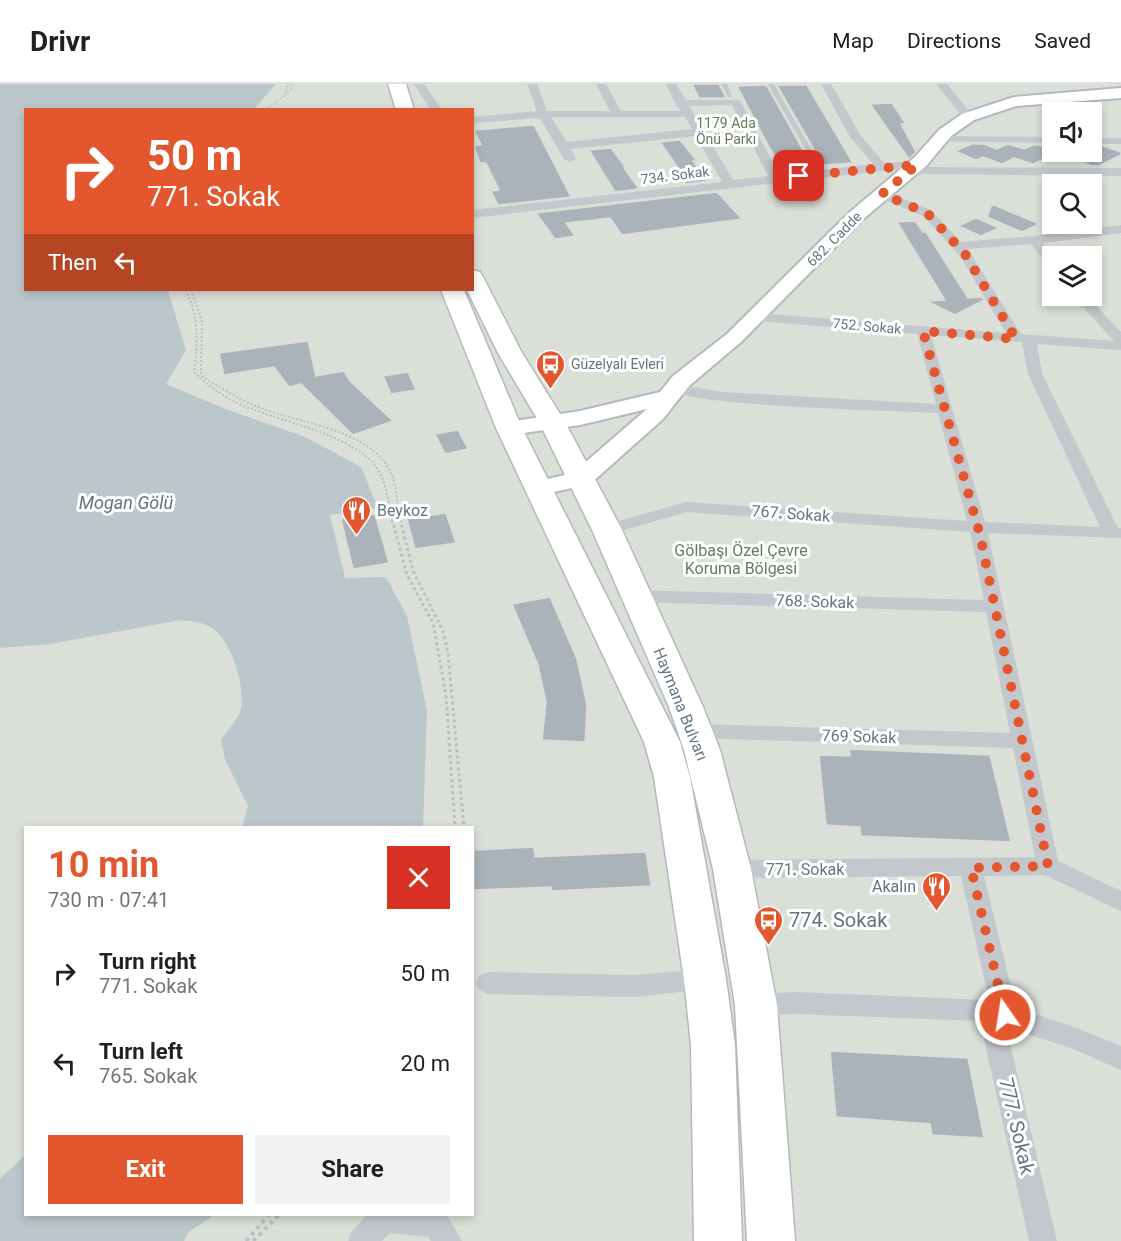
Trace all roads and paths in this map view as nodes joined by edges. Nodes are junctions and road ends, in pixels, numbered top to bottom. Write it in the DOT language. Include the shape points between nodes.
graph roads {
  1 [pos="289,84"];
  2 [pos="293,84"];
  3 [pos="419,84"];
  4 [pos="532,84"];
  5 [pos="601,84"];
  6 [pos="671,84"];
  7 [pos="724,84"];
  8 [pos="771,84"];
  9 [pos="826,84"];
  10 [pos="941,84"];
  11 [pos="1121,93"];
  12 [pos="393,94"];
  13 [pos="730,96"];
  14 [pos="428,99"];
  15 [pos="680,103"];
  16 [pos="267,108"];
  17 [pos="268,108"];
  18 [pos="435,108"];
  19 [pos="617,113"];
  20 [pos="543,114"];
  21 [pos="688,114"];
  22 [pos="968,117"];
  23 [pos="474,120"];
  24 [pos="700,132"];
  25 [pos="940,139"];
  26 [pos="1042,140"];
  27 [pos="1102,141"];
  28 [pos="1121,141"];
  29 [pos="564,146"];
  30 [pos="570,159"];
  31 [pos="881,167"];
  32 [pos="914,167"];
  33 [pos="1121,172"];
  34 [pos="822,173"];
  35 [pos="775,178"];
  36 [pos="729,183"];
  37 [pos="882,194"];
  38 [pos="474,214"];
  39 [pos="1121,229"];
  40 [pos="1034,240"];
  41 [pos="957,246"];
  42 [pos="1042,250"];
  43 [pos="474,281"];
  44 [pos="188,291"];
  45 [pos="189,291"];
  46 [pos="452,291"];
  47 [pos="1089,306"];
  48 [pos="756,317"];
  49 [pos="923,331"];
  50 [pos="1022,339"];
  51 [pos="1121,340"];
  52 [pos="1121,346"];
  53 [pos="672,393"];
  54 [pos="944,409"];
  55 [pos="552,422"];
  56 [pos="509,428"];
  57 [pos="581,479"];
  58 [pos="540,488"];
  59 [pos="978,527"];
  60 [pos="607,530"];
  61 [pos="1116,533"];
  62 [pos="635,596"];
  63 [pos="995,606"];
  64 [pos="696,731"];
  65 [pos="1022,741"];
  66 [pos="455,826"];
  67 [pos="464,826"];
  68 [pos="1048,866"];
  69 [pos="971,868"];
  70 [pos="732,869"];
  71 [pos="1121,902"];
  72 [pos="705,979"];
  73 [pos="488,982"];
  74 [pos="756,1005"];
  75 [pos="998,1013"];
  76 [pos="1121,1058"];
  77 [pos="268,1216"];
  78 [pos="278,1216"];
  79 [pos="246,1241"];
  80 [pos="253,1241"];
  81 [pos="362,1241"];
  82 [pos="448,1241"];
  83 [pos="718,1241"];
  84 [pos="771,1241"];
  85 [pos="1043,1241"];
  1 -- 16 [label="path" via="288,91"];
  2 -- 17 [label="path" via="290,91"];
  3 -- 14 [label="street"];
  4 -- 20 [label="street"];
  5 -- 19 [label="street"];
  6 -- 15 [label="street"];
  7 -- 13 [label="lane"];
  8 -- 34 [label="lane"];
  9 -- 31 [label="street" via="856,137"];
  10 -- 22 [label="street"];
  11 -- 22 [label="main road, 682. Cadde" via="1034,99"];
  12 -- 14 [label="street"];
  14 -- 18 [label="street"];
  15 -- 21 [label="street"];
  15 -- 35 [label="street" via="736,102"];
  19 -- 20 [label="street"];
  19 -- 21 [label="street"];
  20 -- 23 [label="street"];
  20 -- 29 [label="street"];
  21 -- 24 [label="street"];
  22 -- 25 [label="main road, 682. Cadde"];
  24 -- 29 [label="street"];
  24 -- 36 [label="street"];
  25 -- 26 [label="street"];
  25 -- 32 [label="main road, 682. Cadde"];
  27 -- 28 [label="street"];
  29 -- 30 [label="street"];
  31 -- 32 [label="street, 734. Sokak"];
  31 -- 34 [label="street, 734. Sokak"];
  32 -- 33 [label="street, 734. Sokak"];
  32 -- 37 [label="main road, 682. Cadde"];
  34 -- 35 [label="street, 734. Sokak"];
  35 -- 36 [label="street, 734. Sokak"];
  36 -- 38 [label="street, 734. Sokak"];
  37 -- 41 [label="street" via="927,213"];
  37 -- 48 [label="main road, 682. Cadde"];
  39 -- 40 [label="street"];
  40 -- 41 [label="street"];
  40 -- 42 [label="street"];
  41 -- 50 [label="street"];
  43 -- 55 [label="highway, Haymana Bulvarı" via="510,353"];
  44 -- 66 [label="path" via="196,310 199,340 194,372 202,382 240,404 348,443 373,460 381,474 407,575 433,623 446,695"];
  45 -- 67 [label="path" via="200,305 202,315 203,377 255,406 354,438 371,448 392,471 413,570 443,631 448,653"];
  46 -- 56 [label="highway, Haymana Bulvarı"];
  47 -- 51 [label="street"];
  48 -- 49 [label="street, 752. Sokak"];
  48 -- 53 [label="main road, 682. Cadde"];
  49 -- 50 [label="street, 752. Sokak"];
  49 -- 54 [label="street"];
  50 -- 52 [label="street, 752. Sokak"];
  50 -- 61 [label="street" via="1035,374"];
  53 -- 54 [label="street"];
  53 -- 55 [label="main road"];
  53 -- 57 [label="main road, 682. Cadde" via="655,414"];
  54 -- 59 [label="street"];
  55 -- 56 [label="main road"];
  55 -- 57 [label="highway, Haymana Bulvarı"];
  56 -- 58 [label="highway, Haymana Bulvarı"];
  57 -- 58 [label="main road, 682. Cadde"];
  57 -- 60 [label="highway, Haymana Bulvarı"];
  58 -- 72 [label="highway, Haymana Bulvarı" via="662,742 674,788"];
  59 -- 60 [label="street, 767. Sokak" via="686,507"];
  59 -- 61 [label="street, 767. Sokak"];
  59 -- 63 [label="street"];
  60 -- 62 [label="highway, Haymana Bulvarı"];
  62 -- 63 [label="street, 768. Sokak"];
  62 -- 64 [label="highway, Haymana Bulvarı"];
  63 -- 65 [label="street"];
  64 -- 65 [label="street, 769 Sokak"];
  64 -- 70 [label="highway, Haymana Bulvarı"];
  65 -- 68 [label="street"];
  68 -- 69 [label="street, 771. Sokak"];
  68 -- 71 [label="street, 771. Sokak"];
  69 -- 70 [label="street, 771. Sokak"];
  69 -- 75 [label="street, 777. Sokak"];
  70 -- 74 [label="highway, Haymana Bulvarı"];
  72 -- 73 [label="street" via="636,986"];
  72 -- 83 [label="highway, Haymana Bulvarı" via="716,1082"];
  74 -- 75 [label="street" via="795,1003"];
  74 -- 84 [label="highway, Haymana Bulvarı"];
  75 -- 76 [label="street"];
  75 -- 85 [label="street, 777. Sokak"];
  77 -- 79 [label="path"];
  78 -- 80 [label="path"];
  81 -- 82 [label="street" via="384,1218 436,1224"];
}
